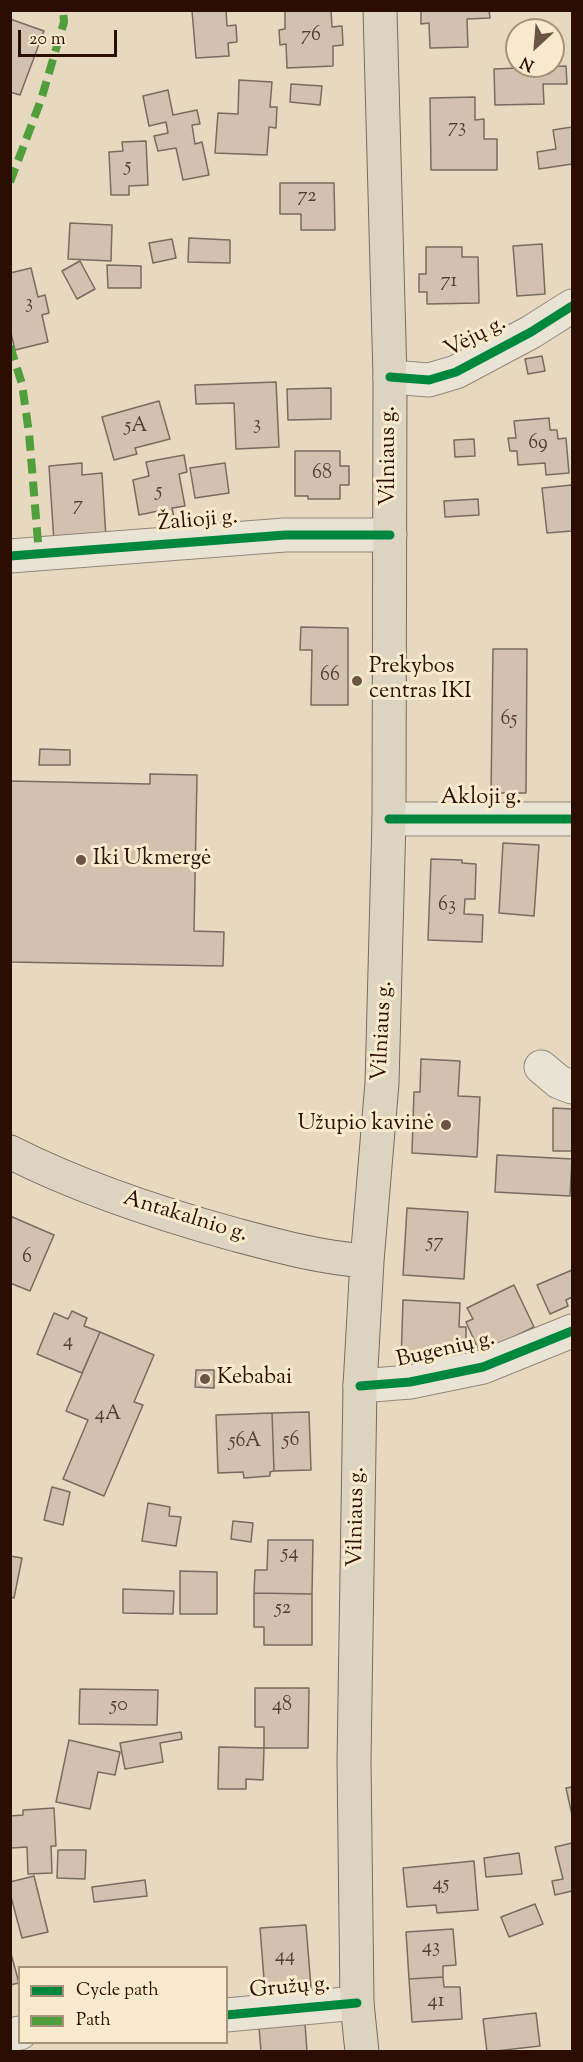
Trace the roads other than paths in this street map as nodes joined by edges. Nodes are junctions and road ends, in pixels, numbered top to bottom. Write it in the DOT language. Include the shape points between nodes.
graph roads {
  1 [pos="380,10"];
  2 [pos="573,306"];
  3 [pos="390,377"];
  4 [pos="390,535"];
  5 [pos="10,556"];
  6 [pos="389,819"];
  7 [pos="573,819"];
  8 [pos="540,1067"];
  9 [pos="573,1087"];
  10 [pos="10,1152"];
  11 [pos="367,1261"];
  12 [pos="573,1330"];
  13 [pos="360,1386"];
  14 [pos="357,2003"];
  15 [pos="228,2015"];
  16 [pos="362,2052"];
  1 -- 3 [label="main road, Vilniaus g."];
  2 -- 3 [label="street, Vėjų g." via="456,372 429,380"];
  3 -- 4 [label="main road, Vilniaus g."];
  4 -- 5 [label="street, Žalioji g." via="285,535"];
  4 -- 6 [label="main road, Vilniaus g."];
  6 -- 7 [label="street, Akloji g."];
  6 -- 11 [label="main road, Vilniaus g." via="382,1083"];
  8 -- 9 [label="street"];
  10 -- 11 [label="main road, Antakalnio g." via="76,1182 207,1227 312,1254"];
  11 -- 13 [label="main road, Vilniaus g."];
  12 -- 13 [label="street, Bugenių g." via="483,1367 410,1382"];
  13 -- 14 [label="main road, Vilniaus g." via="354,1761"];
  14 -- 15 [label="street, Gružų g."];
  14 -- 16 [label="main road, Vilniaus g."];
}
